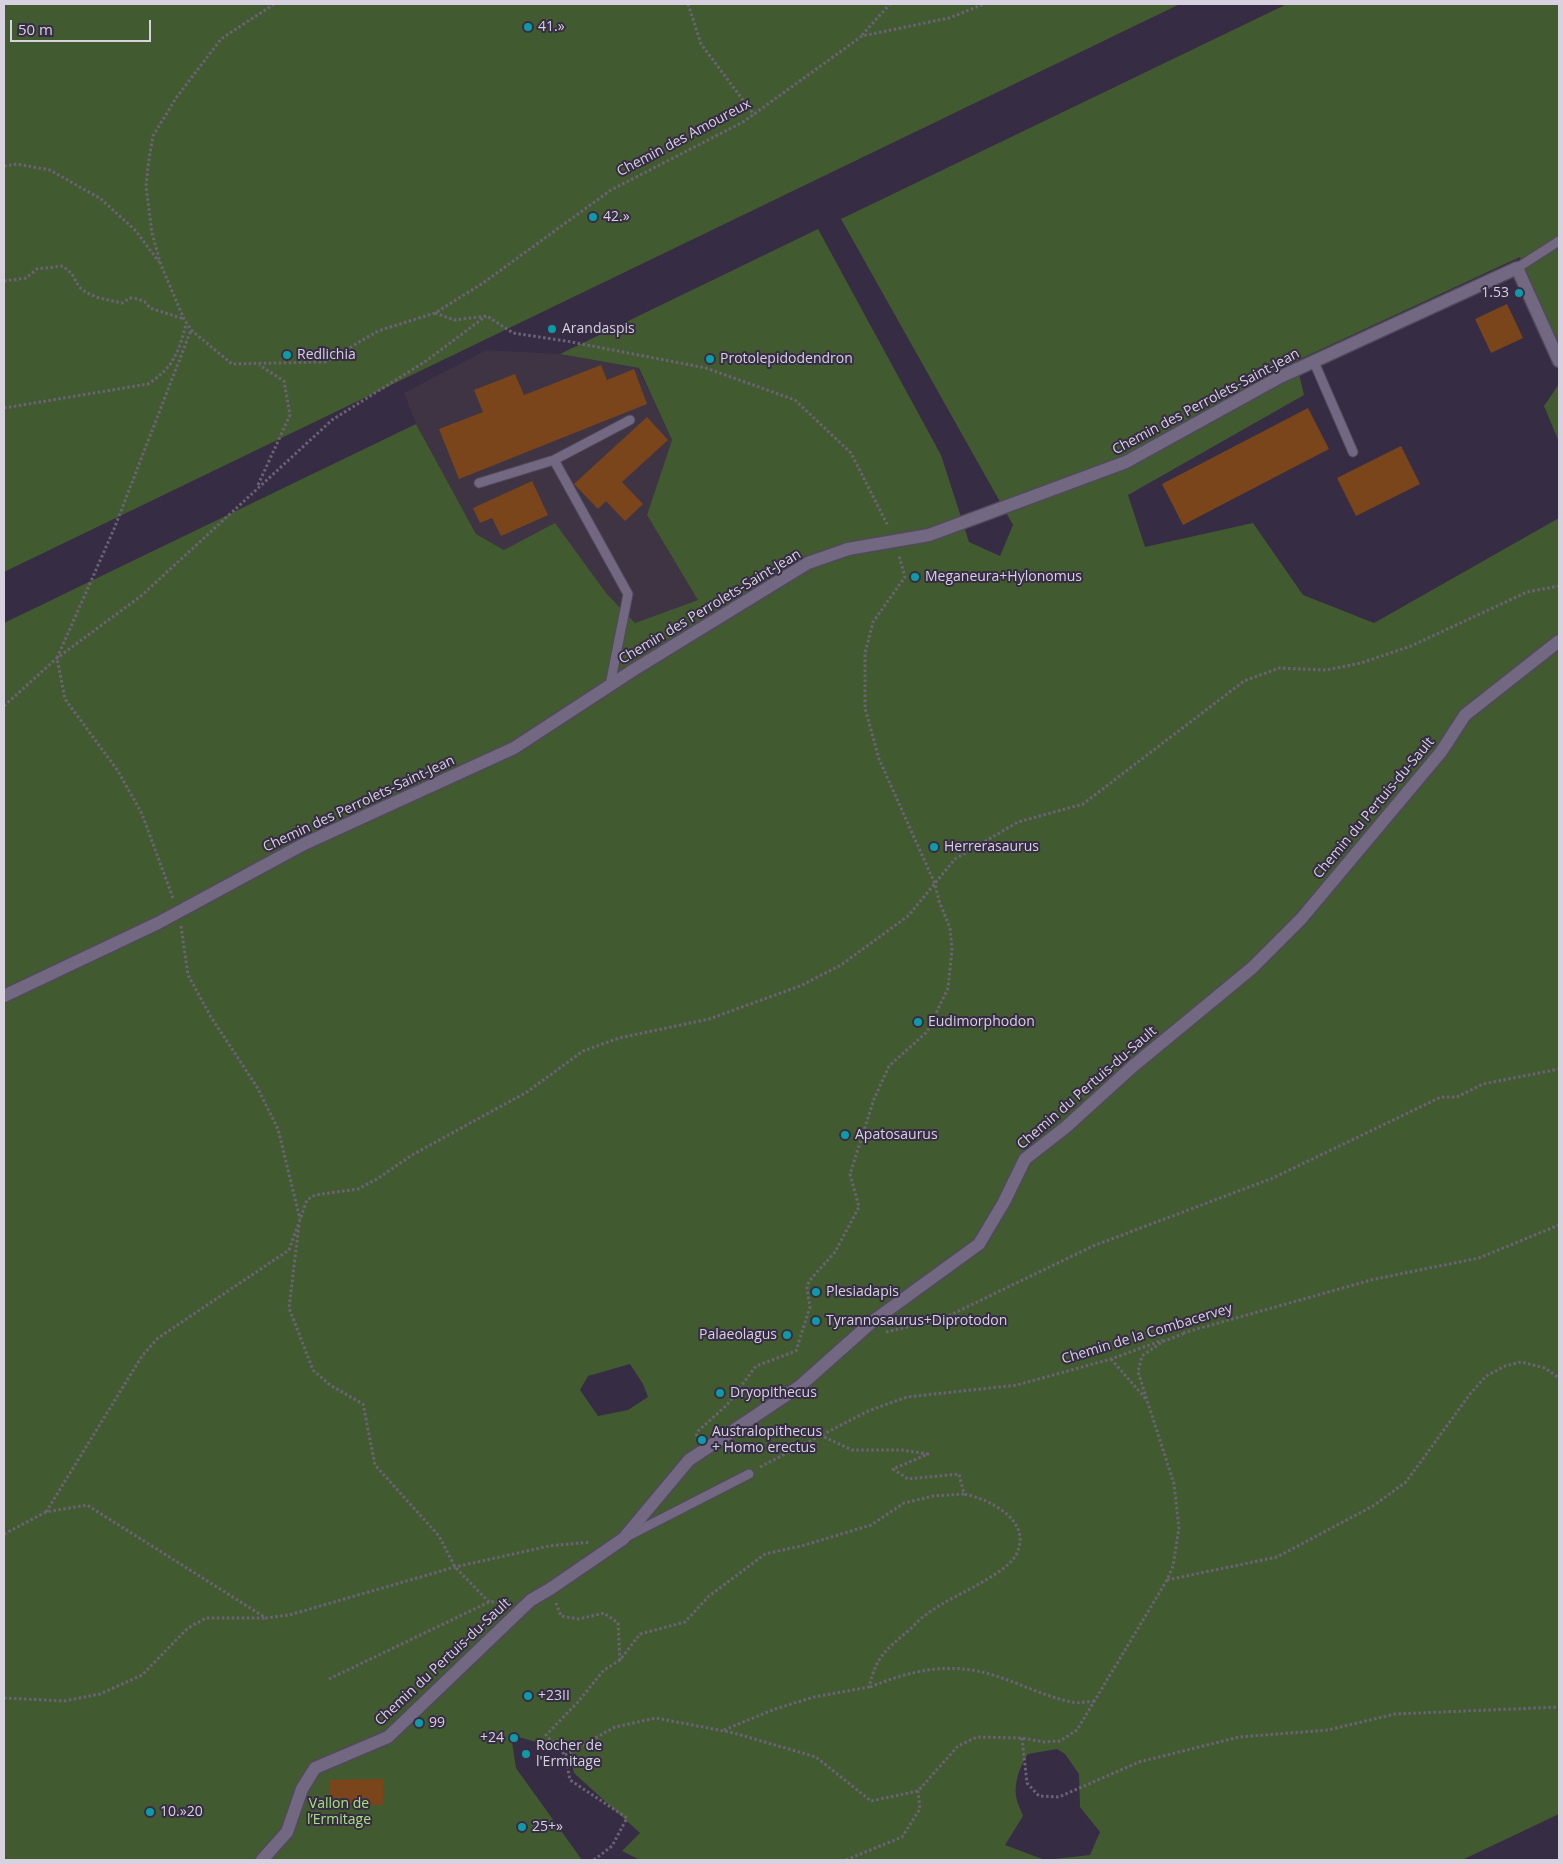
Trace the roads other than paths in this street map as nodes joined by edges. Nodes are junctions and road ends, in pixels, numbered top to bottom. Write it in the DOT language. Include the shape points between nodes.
graph roads {
  1 [pos="1559,241"];
  2 [pos="1517,268"];
  3 [pos="1559,361"];
  4 [pos="1314,362"];
  5 [pos="630,420"];
  6 [pos="1353,452"];
  7 [pos="554,460"];
  8 [pos="479,483"];
  9 [pos="1559,641"];
  10 [pos="610,685"];
  11 [pos="4,996"];
  12 [pos="749,1474"];
  13 [pos="623,1539"];
  14 [pos="262,1860"];
  1 -- 2 [label="lane, Chemin des Perrolets-Saint-Jean"];
  2 -- 3 [label="street"];
  2 -- 4 [label="street, Chemin des Perrolets-Saint-Jean"];
  4 -- 6 [label="lane"];
  4 -- 10 [label="street, Chemin des Perrolets-Saint-Jean" via="1280,377 1126,462 929,535 848,549 808,563"];
  5 -- 7 [label="lane"];
  7 -- 8 [label="lane"];
  7 -- 10 [label="lane" via="628,594"];
  9 -- 13 [label="street, Chemin du Pertuis-du-Sault" via="1465,715 1442,752 1301,919 1252,968 1025,1159 980,1244 873,1321 800,1386 689,1460"];
  10 -- 11 [label="street, Chemin des Perrolets-Saint-Jean" via="514,748 304,844 178,912"];
  12 -- 13 [label="lane, Chemin du Pertuis-du-Sault"];
  13 -- 14 [label="street, Chemin du Pertuis-du-Sault" via="530,1600 388,1736 315,1768 302,1788 287,1832"];
}
